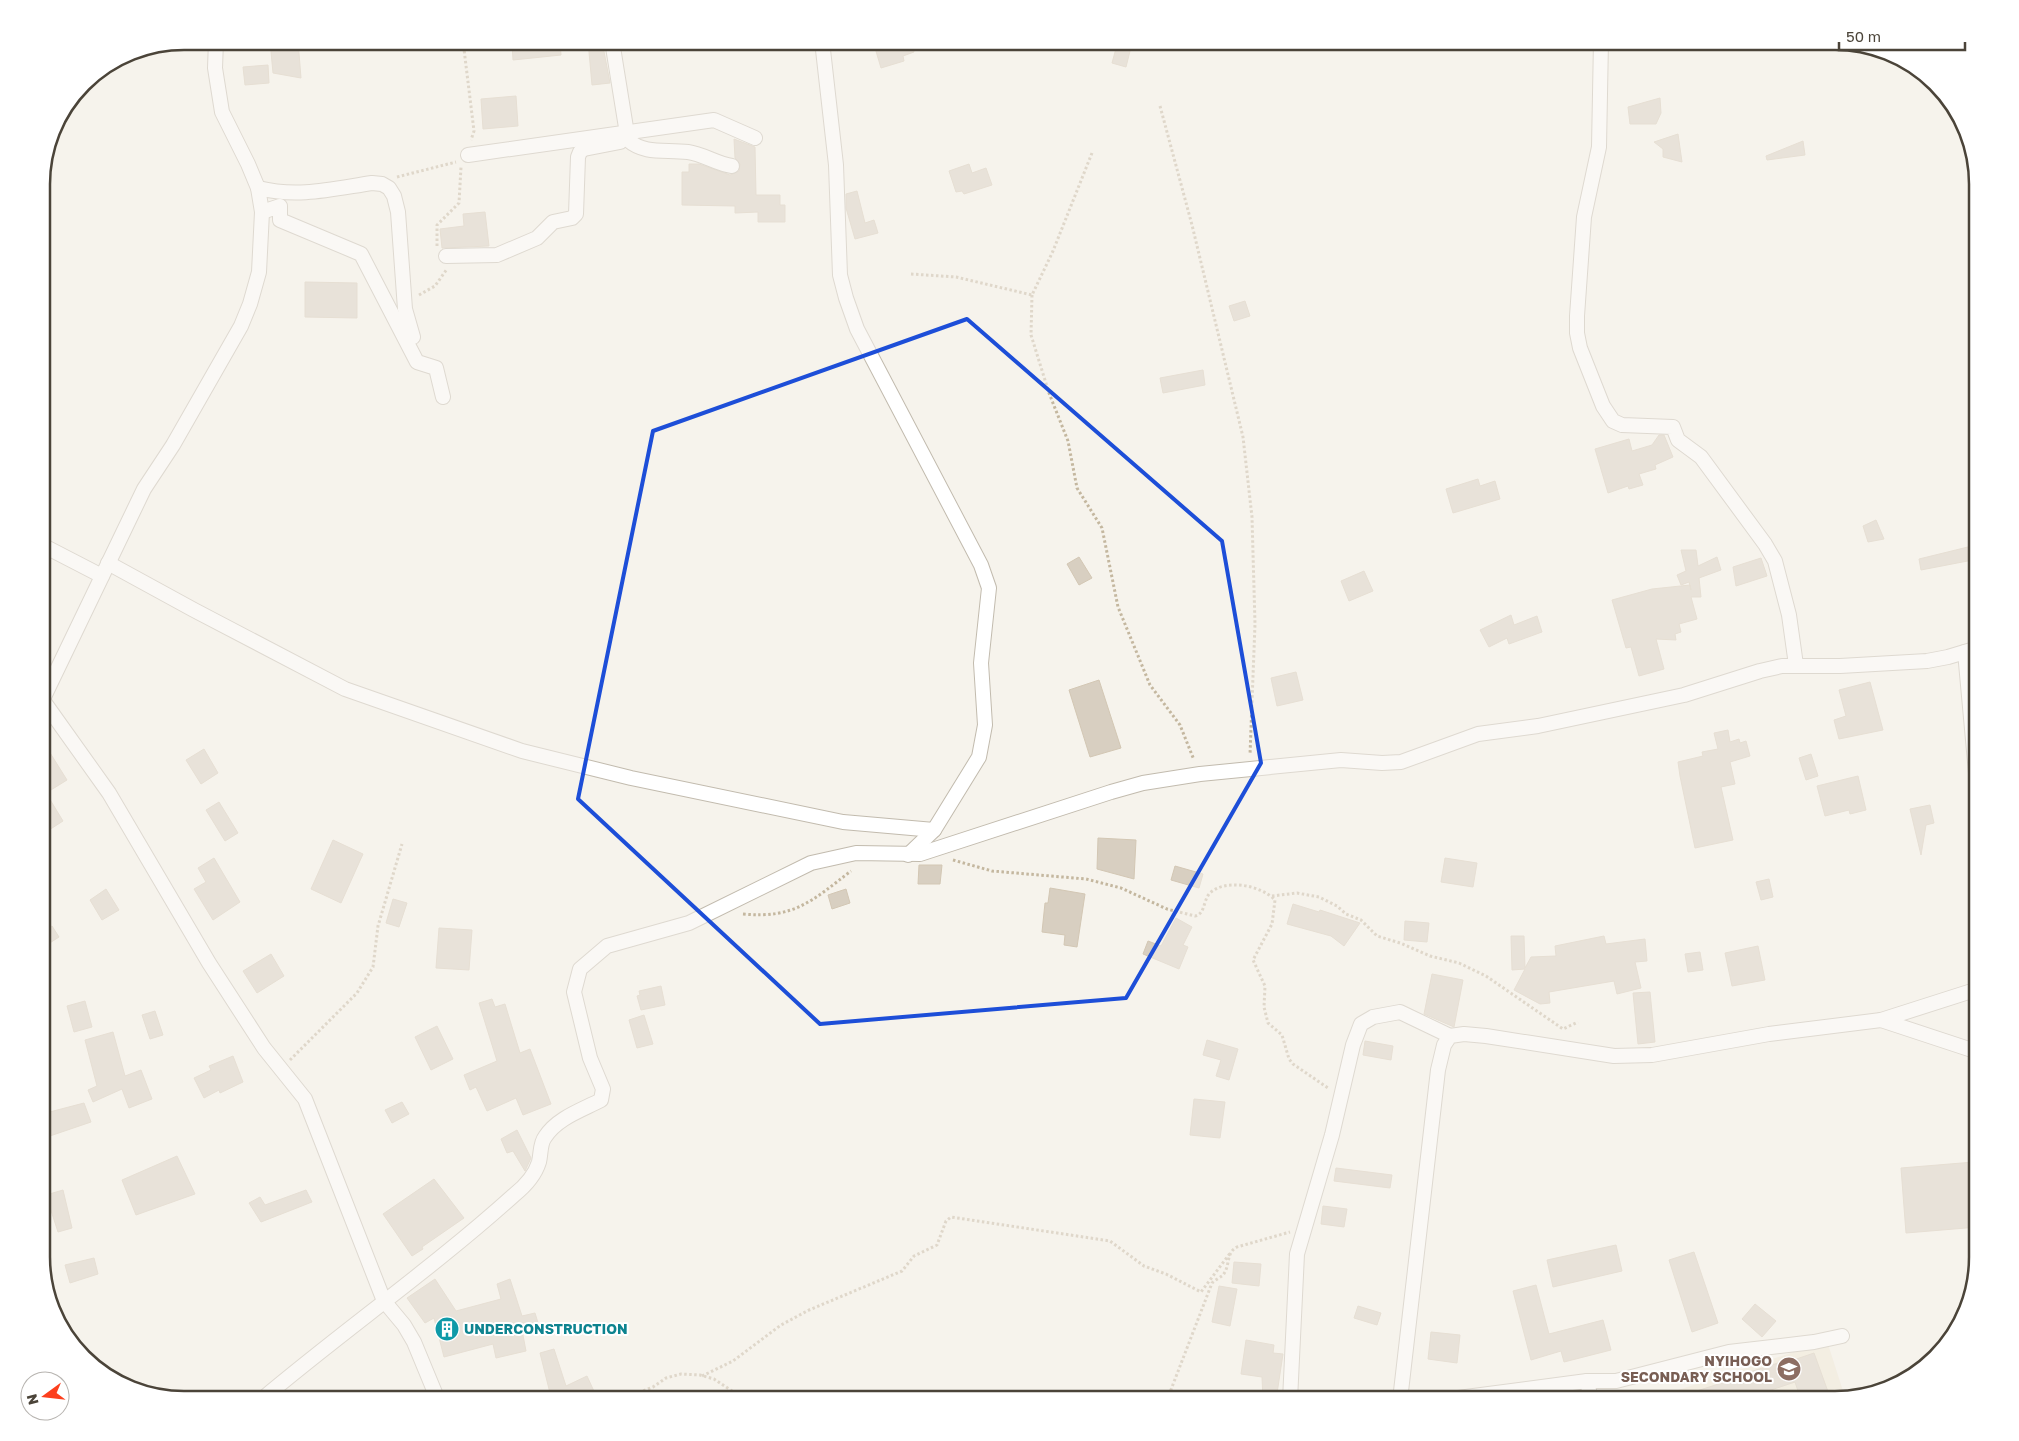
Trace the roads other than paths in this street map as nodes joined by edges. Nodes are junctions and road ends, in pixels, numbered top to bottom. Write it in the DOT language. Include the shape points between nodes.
graph roads {
  1 [pos="216,50"];
  2 [pos="613,50"];
  3 [pos="823,50"];
  4 [pos="1601,50"];
  5 [pos="626,136"];
  6 [pos="755,138"];
  7 [pos="466,158"];
  8 [pos="732,166"];
  9 [pos="258,188"];
  10 [pos="262,212"];
  11 [pos="446,256"];
  12 [pos="413,337"];
  13 [pos="442,397"];
  14 [pos="50,549"];
  15 [pos="108,563"];
  16 [pos="102,576"];
  17 [pos="1969,650"];
  18 [pos="1796,665"];
  19 [pos="50,683"];
  20 [pos="50,711"];
  21 [pos="934,830"];
  22 [pos="908,855"];
  23 [pos="1969,992"];
  24 [pos="1881,1020"];
  25 [pos="1450,1036"];
  26 [pos="1969,1049"];
  27 [pos="384,1300"];
  28 [pos="1842,1336"];
  29 [pos="1586,1381"];
  30 [pos="272,1391"];
  31 [pos="434,1391"];
  32 [pos="1290,1391"];
  33 [pos="1401,1391"];
  34 [pos="1511,1391"];
  35 [pos="1589,1391"];
  1 -- 9 [label="street" via="222,112"];
  2 -- 5 [label="street"];
  3 -- 21 [label="street" via="836,165 840,275 846,298 857,329 977,558 989,588 981,663 985,725 979,757"];
  4 -- 18 [label="street" via="1599,147 1584,217 1577,316 1580,348 1603,406 1613,421 1622,426 1673,428 1678,440 1701,457 1765,544 1782,582"];
  5 -- 6 [label="street" via="714,120"];
  5 -- 7 [label="street"];
  5 -- 8 [label="street" via="637,148 689,152"];
  5 -- 11 [label="street" via="580,152 576,214 572,218 553,222 536,238 497,255"];
  9 -- 10 [label="street"];
  9 -- 12 [label="street" via="294,194 372,183 389,188 398,212 405,309"];
  10 -- 13 [label="street" via="280,206 280,220 360,254 417,362 436,368"];
  10 -- 15 [label="street" via="259,272 241,326 144,489"];
  14 -- 16 [label="street"];
  15 -- 16 [label="street"];
  15 -- 21 [label="street" via="345,689 522,751 631,778 843,822"];
  16 -- 19 [label="street"];
  17 -- 18 [label="street" via="1927,661 1878,665"];
  18 -- 22 [label="street" via="1760,671 1684,695 1538,726 1478,734 1401,762 1341,760 1143,783"];
  20 -- 27 [label="street" via="109,793 209,963 264,1048 309,1107"];
  21 -- 22 [label="street"];
  22 -- 27 [label="street" via="856,853 811,862 689,923 607,946 580,969 574,992 590,1058 603,1089 601,1100 552,1128 543,1138 538,1164 528,1182 469,1235"];
  23 -- 24 [label="street"];
  24 -- 25 [label="street" via="1769,1034 1652,1055 1614,1056 1486,1036"];
  24 -- 26 [label="street"];
  25 -- 32 [label="street" via="1400,1012 1373,1017 1361,1024 1297,1254"];
  25 -- 33 [label="street" via="1444,1045 1438,1070"];
  27 -- 30 [label="street"];
  27 -- 31 [label="street" via="414,1342"];
  28 -- 29 [label="street" via="1729,1352 1616,1380"];
  29 -- 34 [label="street"];
  29 -- 35 [label="street"];
}
